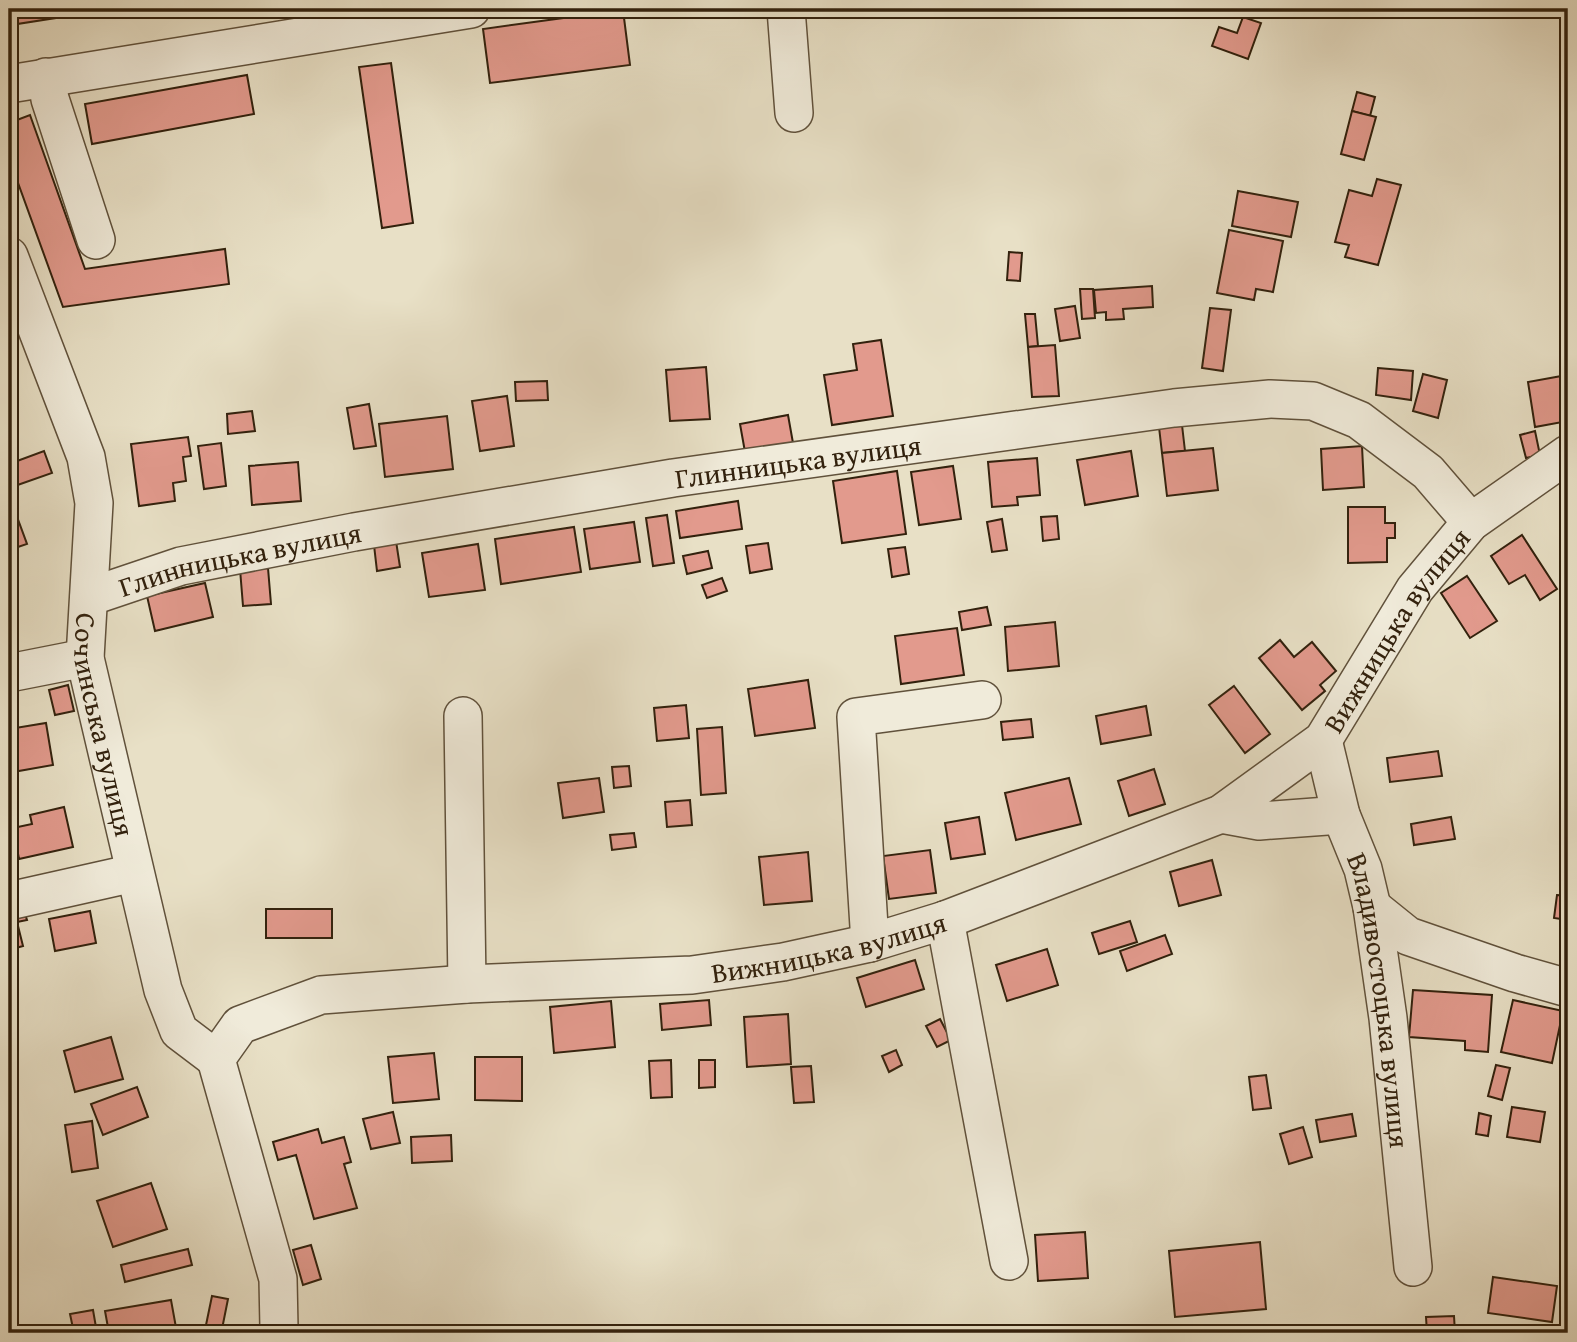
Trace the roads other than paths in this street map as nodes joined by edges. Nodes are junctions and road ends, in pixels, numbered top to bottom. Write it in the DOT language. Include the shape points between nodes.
graph roads {
  1 [pos="471,9"];
  2 [pos="786,9"];
  3 [pos="346,19"];
  4 [pos="46,78"];
  5 [pos="9,84"];
  6 [pos="794,113"];
  7 [pos="96,240"];
  8 [pos="9,256"];
  9 [pos="1568,454"];
  10 [pos="1471,522"];
  11 [pos="89,597"];
  12 [pos="85,658"];
  13 [pos="9,673"];
  14 [pos="982,699"];
  15 [pos="463,716"];
  16 [pos="1323,740"];
  17 [pos="1221,814"];
  18 [pos="1341,815"];
  19 [pos="134,873"];
  20 [pos="9,901"];
  21 [pos="1372,906"];
  22 [pos="946,920"];
  23 [pos="870,943"];
  24 [pos="467,984"];
  25 [pos="1568,988"];
  26 [pos="216,1059"];
  27 [pos="1009,1261"];
  28 [pos="1413,1267"];
  29 [pos="278,1279"];
  30 [pos="277,1333"];
  31 [pos="300,1333"];
  1 -- 3 [label="street"];
  2 -- 6 [label="street"];
  3 -- 4 [label="street"];
  4 -- 5 [label="street"];
  4 -- 7 [label="street"];
  8 -- 11 [label="street, Сочинська вулиця" via="86,457 93,503"];
  9 -- 10 [label="street, Вижницька вулиця"];
  10 -- 11 [label="street, Глинницька вулиця" via="1428,472 1359,420 1313,401 1270,399 1174,408 659,480 181,566"];
  10 -- 16 [label="street, Вижницька вулиця" via="1415,589"];
  11 -- 12 [label="street, Сочинська вулиця"];
  12 -- 13 [label="street"];
  12 -- 19 [label="street, Сочинська вулиця"];
  14 -- 23 [label="street" via="856,717"];
  15 -- 24 [label="street"];
  16 -- 17 [label="street, Вижницька вулиця"];
  16 -- 18 [label="street, Владивостоцька вулиця"];
  17 -- 18 [label="street" via="1259,821"];
  17 -- 22 [label="street, Вижницька вулиця"];
  18 -- 21 [label="street, Владивостоцька вулиця"];
  19 -- 20 [label="street"];
  19 -- 26 [label="street, Сочинська вулиця" via="178,1031"];
  21 -- 25 [label="street" via="1408,936"];
  21 -- 28 [label="street, Владивостоцька вулиця"];
  22 -- 23 [label="street, Вижницька вулиця"];
  22 -- 27 [label="street"];
  23 -- 24 [label="street, Вижницька вулиця" via="692,975"];
  24 -- 26 [label="street, Вижницька вулиця" via="321,995 240,1025"];
  26 -- 29 [label="street"];
  29 -- 30 [label="street"];
  29 -- 31 [label="street"];
}
